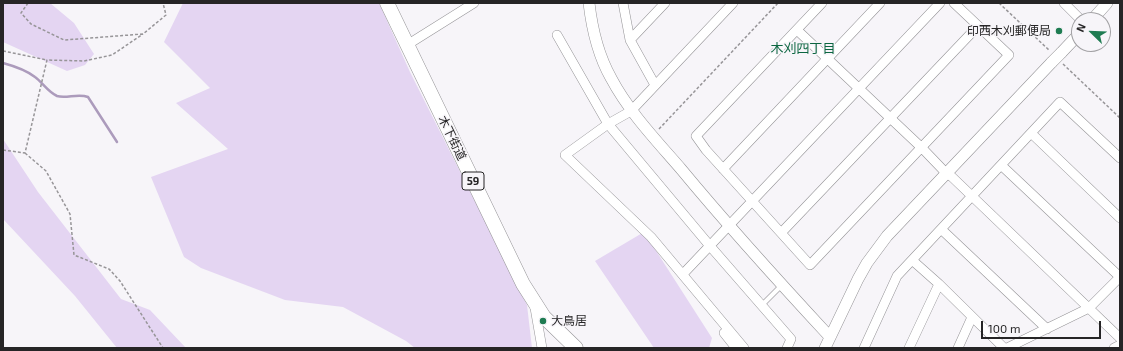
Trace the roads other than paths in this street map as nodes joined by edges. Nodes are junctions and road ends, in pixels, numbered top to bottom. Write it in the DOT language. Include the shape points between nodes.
graph roads {
  1 [pos="387,3"];
  2 [pos="474,3"];
  3 [pos="589,3"];
  4 [pos="623,3"];
  5 [pos="665,3"];
  6 [pos="733,3"];
  7 [pos="822,3"];
  8 [pos="880,3"];
  9 [pos="940,3"];
  10 [pos="954,3"];
  11 [pos="1064,3"];
  12 [pos="1107,3"];
  13 [pos="1073,12"];
  14 [pos="1099,12"];
  15 [pos="978,26"];
  16 [pos="797,30"];
  17 [pos="557,36"];
  18 [pos="630,40"];
  19 [pos="1071,42"];
  20 [pos="407,45"];
  21 [pos="828,58"];
  22 [pos="655,85"];
  23 [pos="859,89"];
  24 [pos="631,111"];
  25 [pos="890,118"];
  26 [pos="608,124"];
  27 [pos="1031,134"];
  28 [pos="922,148"];
  29 [pos="1120,158"];
  30 [pos="1002,164"];
  31 [pos="723,169"];
  32 [pos="946,173"];
  33 [pos="972,196"];
  34 [pos="752,202"];
  35 [pos="1120,218"];
  36 [pos="729,226"];
  37 [pos="941,229"];
  38 [pos="781,233"];
  39 [pos="658,245"];
  40 [pos="710,246"];
  41 [pos="912,260"];
  42 [pos="683,274"];
  43 [pos="1120,277"];
  44 [pos="939,284"];
  45 [pos="782,285"];
  46 [pos="535,304"];
  47 [pos="762,305"];
  48 [pos="1089,308"];
  49 [pos="972,317"];
  50 [pos="1047,329"];
  51 [pos="830,337"];
  52 [pos="1120,338"];
  53 [pos="1120,345"];
  54 [pos="542,348"];
  55 [pos="576,348"];
  56 [pos="736,348"];
  57 [pos="744,348"];
  58 [pos="787,348"];
  59 [pos="825,348"];
  60 [pos="864,348"];
  61 [pos="909,348"];
  62 [pos="958,348"];
  63 [pos="1004,348"];
  64 [pos="1007,348"];
  65 [pos="1114,348"];
  1 -- 20 [label="main road, 木下街道 / 59"];
  2 -- 20 [label="street"];
  3 -- 24 [label="street" via="600,54 610,77"];
  4 -- 18 [label="street"];
  5 -- 18 [label="street"];
  6 -- 22 [label="street"];
  7 -- 16 [label="street"];
  8 -- 21 [label="street"];
  9 -- 23 [label="street"];
  10 -- 15 [label="street"];
  11 -- 13 [label="street"];
  12 -- 14 [label="street"];
  15 -- 25 [label="street"];
  15 -- 28 [label="street" via="1009,55"];
  16 -- 21 [label="street"];
  16 -- 31 [label="street" via="696,136"];
  17 -- 26 [label="street"];
  18 -- 22 [label="street"];
  19 -- 32 [label="street, bridge"];
  20 -- 46 [label="main road, 木下街道 / 59"];
  21 -- 23 [label="street"];
  21 -- 31 [label="street"];
  22 -- 24 [label="street"];
  23 -- 25 [label="street"];
  23 -- 34 [label="street"];
  24 -- 26 [label="street"];
  24 -- 36 [label="street"];
  25 -- 28 [label="street"];
  25 -- 38 [label="street"];
  26 -- 39 [label="street" via="565,155"];
  26 -- 40 [label="street"];
  27 -- 29 [label="street" via="1060,102"];
  27 -- 30 [label="street"];
  27 -- 35 [label="street"];
  28 -- 32 [label="street"];
  28 -- 38 [label="street" via="810,265"];
  30 -- 33 [label="street"];
  30 -- 43 [label="street"];
  31 -- 34 [label="street"];
  32 -- 33 [label="street"];
  32 -- 51 [label="street" via="888,236 867,263"];
  33 -- 37 [label="street"];
  33 -- 48 [label="street"];
  34 -- 36 [label="street"];
  34 -- 38 [label="street"];
  36 -- 40 [label="street"];
  36 -- 45 [label="street"];
  37 -- 41 [label="street"];
  37 -- 50 [label="street"];
  39 -- 42 [label="street"];
  39 -- 56 [label="street" via="657,250"];
  40 -- 42 [label="street"];
  40 -- 47 [label="street"];
  41 -- 44 [label="street"];
  41 -- 60 [label="street" via="897,276"];
  42 -- 57 [label="street"];
  43 -- 48 [label="street"];
  44 -- 49 [label="street"];
  44 -- 61 [label="street"];
  45 -- 47 [label="lane"];
  45 -- 51 [label="street"];
  46 -- 54 [label="street"];
  46 -- 55 [label="main road, 木下街道 / 59" via="544,317"];
  47 -- 58 [label="street" via="791,339"];
  48 -- 50 [label="street"];
  48 -- 52 [label="street"];
  49 -- 62 [label="street"];
  49 -- 63 [label="street"];
  50 -- 64 [label="street"];
  51 -- 59 [label="street"];
  53 -- 65 [label="street"];
}
